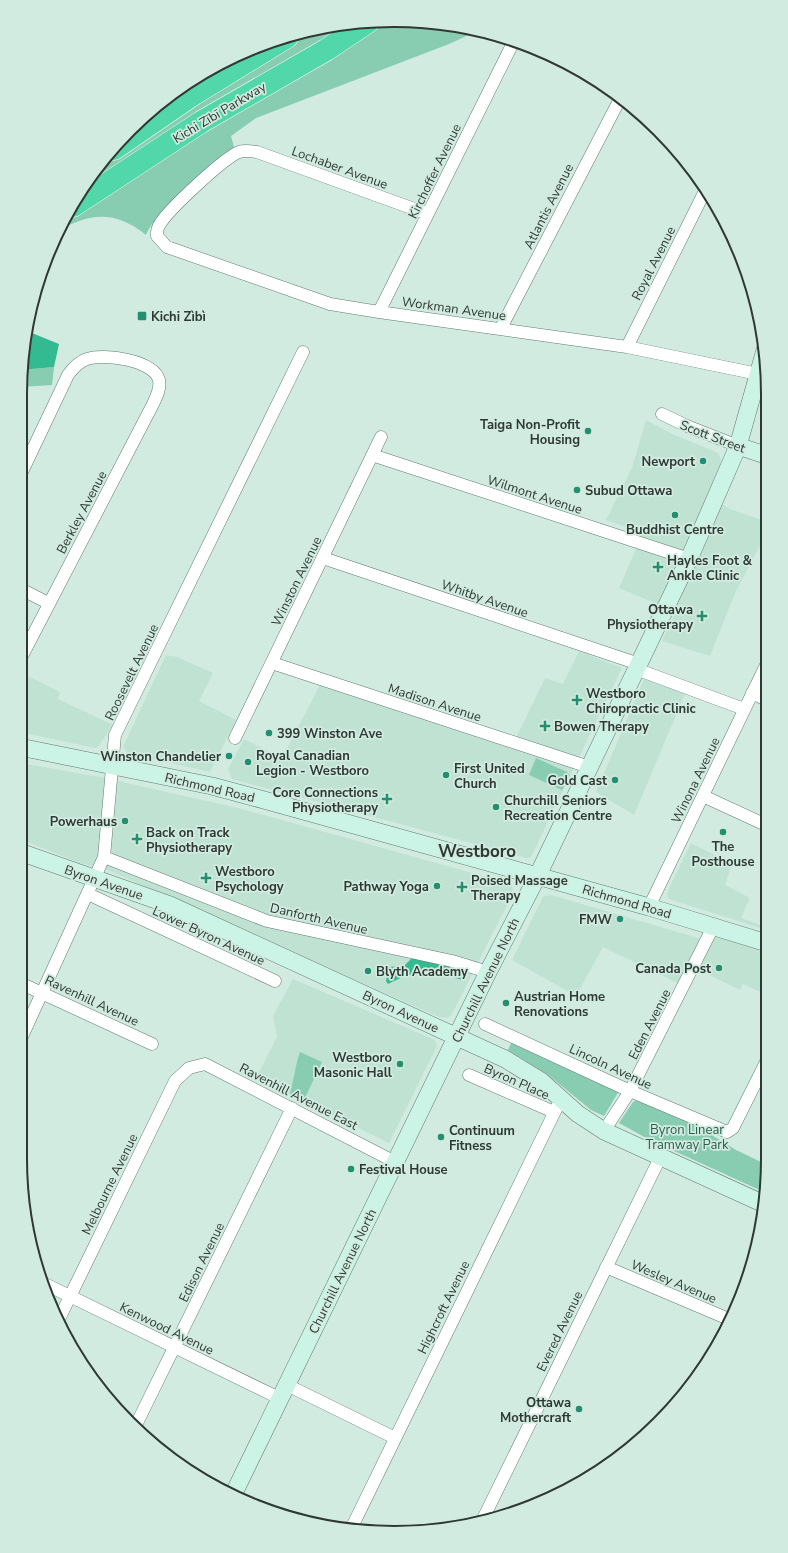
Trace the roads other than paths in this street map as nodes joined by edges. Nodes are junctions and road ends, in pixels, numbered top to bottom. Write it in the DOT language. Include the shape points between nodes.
graph roads {
  1 [pos="357,29"];
  2 [pos="512,46"];
  3 [pos="265,51"];
  4 [pos="618,103"];
  5 [pos="131,137"];
  6 [pos="703,196"];
  7 [pos="83,200"];
  8 [pos="428,214"];
  9 [pos="157,236"];
  10 [pos="379,312"];
  11 [pos="501,328"];
  12 [pos="626,347"];
  13 [pos="303,352"];
  14 [pos="760,368"];
  15 [pos="758,374"];
  16 [pos="662,414"];
  17 [pos="381,437"];
  18 [pos="738,446"];
  19 [pos="761,454"];
  20 [pos="372,455"];
  21 [pos="27,461"];
  22 [pos="323,558"];
  23 [pos="689,559"];
  24 [pos="27,592"];
  25 [pos="48,604"];
  26 [pos="27,644"];
  27 [pos="272,663"];
  28 [pos="638,666"];
  29 [pos="761,675"];
  30 [pos="752,693"];
  31 [pos="761,698"];
  32 [pos="744,709"];
  33 [pos="235,738"];
  34 [pos="27,748"];
  35 [pos="114,766"];
  36 [pos="589,767"];
  37 [pos="703,796"];
  38 [pos="761,823"];
  39 [pos="27,855"];
  40 [pos="104,857"];
  41 [pos="537,877"];
  42 [pos="91,887"];
  43 [pos="649,907"];
  44 [pos="713,927"];
  45 [pos="761,941"];
  46 [pos="488,972"];
  47 [pos="275,981"];
  48 [pos="27,986"];
  49 [pos="42,993"];
  50 [pos="485,1024"];
  51 [pos="27,1026"];
  52 [pos="457,1037"];
  53 [pos="152,1044"];
  54 [pos="189,1068"];
  55 [pos="761,1072"];
  56 [pos="469,1075"];
  57 [pos="630,1091"];
  58 [pos="558,1106"];
  59 [pos="292,1108"];
  60 [pos="604,1131"];
  61 [pos="660,1158"];
  62 [pos="395,1162"];
  63 [pos="758,1202"];
  64 [pos="606,1267"];
  65 [pos="50,1286"];
  66 [pos="70,1296"];
  67 [pos="62,1314"];
  68 [pos="725,1317"];
  69 [pos="175,1347"];
  70 [pos="284,1392"];
  71 [pos="137,1422"];
  72 [pos="395,1438"];
  73 [pos="236,1490"];
  74 [pos="486,1514"];
  75 [pos="354,1524"];
  1 -- 7 [label="highway, Kichi Zībī Parkway" via="326,50 200,122"];
  2 -- 8 [label="street, Kirchoffer Avenue"];
  3 -- 5 [label="highway, Kichi Zībī Parkway" via="194,94"];
  4 -- 11 [label="street, Atlantis Avenue"];
  6 -- 12 [label="street, Royal Avenue"];
  8 -- 9 [label="street, Lochaber Avenue" via="257,152 241,151 226,160 160,223"];
  8 -- 10 [label="street, Kirchoffer Avenue"];
  9 -- 10 [label="street, Workman Avenue" via="167,246 317,300"];
  10 -- 11 [label="street, Workman Avenue"];
  11 -- 12 [label="street, Workman Avenue"];
  12 -- 15 [label="street, Workman Avenue"];
  13 -- 35 [label="street, Roosevelt Avenue" via="115,735"];
  14 -- 15 [label="main road, Churchill Avenue North"];
  15 -- 18 [label="main road, Churchill Avenue North"];
  16 -- 18 [label="street, Scott Street"];
  17 -- 20 [label="street, Winston Avenue"];
  18 -- 19 [label="main road, Scott Street"];
  18 -- 23 [label="main road, Churchill Avenue North"];
  20 -- 22 [label="street, Winston Avenue"];
  20 -- 23 [label="street, Wilmont Avenue"];
  21 -- 25 [label="street, Berkley Avenue" via="68,375 79,363 96,357 128,360 148,367 159,378 160,385 152,406"];
  22 -- 27 [label="street, Winston Avenue"];
  22 -- 28 [label="street, Whitby Avenue"];
  23 -- 28 [label="main road, Churchill Avenue North"];
  24 -- 25 [label="street"];
  25 -- 26 [label="street, Berkley Avenue"];
  27 -- 33 [label="street, Winston Avenue"];
  27 -- 36 [label="street, Madison Avenue"];
  28 -- 32 [label="street, Whitby Avenue"];
  28 -- 36 [label="main road, Churchill Avenue North"];
  29 -- 30 [label="street, Winona Avenue"];
  30 -- 31 [label="street"];
  30 -- 32 [label="street, Winona Avenue"];
  32 -- 37 [label="street, Winona Avenue"];
  34 -- 35 [label="main road, Richmond Road"];
  35 -- 40 [label="street, Roosevelt Avenue"];
  35 -- 41 [label="main road, Richmond Road" via="212,786"];
  36 -- 41 [label="main road, Churchill Avenue North"];
  37 -- 38 [label="street"];
  37 -- 43 [label="street, Winona Avenue"];
  39 -- 42 [label="main road, Byron Avenue"];
  40 -- 42 [label="street, Roosevelt Avenue"];
  40 -- 46 [label="street, Danforth Avenue" via="267,921 452,961"];
  41 -- 43 [label="main road, Richmond Road"];
  41 -- 46 [label="main road, Churchill Avenue North"];
  42 -- 47 [label="street, Lower Byron Avenue"];
  42 -- 49 [label="street, Roosevelt Avenue"];
  42 -- 52 [label="main road, Byron Avenue" via="160,901"];
  43 -- 44 [label="main road, Richmond Road"];
  44 -- 45 [label="main road, Richmond Road"];
  44 -- 57 [label="street, Eden Avenue"];
  46 -- 52 [label="main road, Churchill Avenue North"];
  48 -- 49 [label="street, Ravenhill Avenue"];
  49 -- 51 [label="street, Roosevelt Avenue"];
  49 -- 53 [label="street, Ravenhill Avenue"];
  50 -- 57 [label="street, Lincoln Avenue"];
  52 -- 58 [label="main road, Byron Avenue" via="529,1073"];
  52 -- 62 [label="main road, Churchill Avenue North"];
  54 -- 59 [label="street, Ravenhill Avenue East" via="206,1064"];
  54 -- 66 [label="street, Melbourne Avenue" via="175,1081"];
  55 -- 57 [label="street, Lincoln Avenue" via="733,1128 726,1132"];
  56 -- 58 [label="street, Byron Place"];
  57 -- 60 [label="street, Eden Avenue"];
  58 -- 60 [label="main road, Byron Avenue" via="578,1114"];
  58 -- 72 [label="street, Highcroft Avenue"];
  59 -- 62 [label="street, Ravenhill Avenue East"];
  59 -- 69 [label="street, Edison Avenue"];
  60 -- 61 [label="main road, Byron Avenue"];
  61 -- 63 [label="main road, Byron Avenue"];
  61 -- 64 [label="street, Evered Avenue"];
  62 -- 70 [label="main road, Churchill Avenue North"];
  64 -- 68 [label="street, Wesley Avenue"];
  64 -- 74 [label="street, Evered Avenue"];
  65 -- 66 [label="street, Kenwood Avenue"];
  66 -- 67 [label="street, Melbourne Avenue"];
  66 -- 69 [label="street, Kenwood Avenue"];
  69 -- 70 [label="street, Kenwood Avenue"];
  69 -- 71 [label="street, Edison Avenue"];
  70 -- 72 [label="street, Kenwood Avenue"];
  70 -- 73 [label="main road, Churchill Avenue North"];
  72 -- 75 [label="street, Highcroft Avenue"];
}
